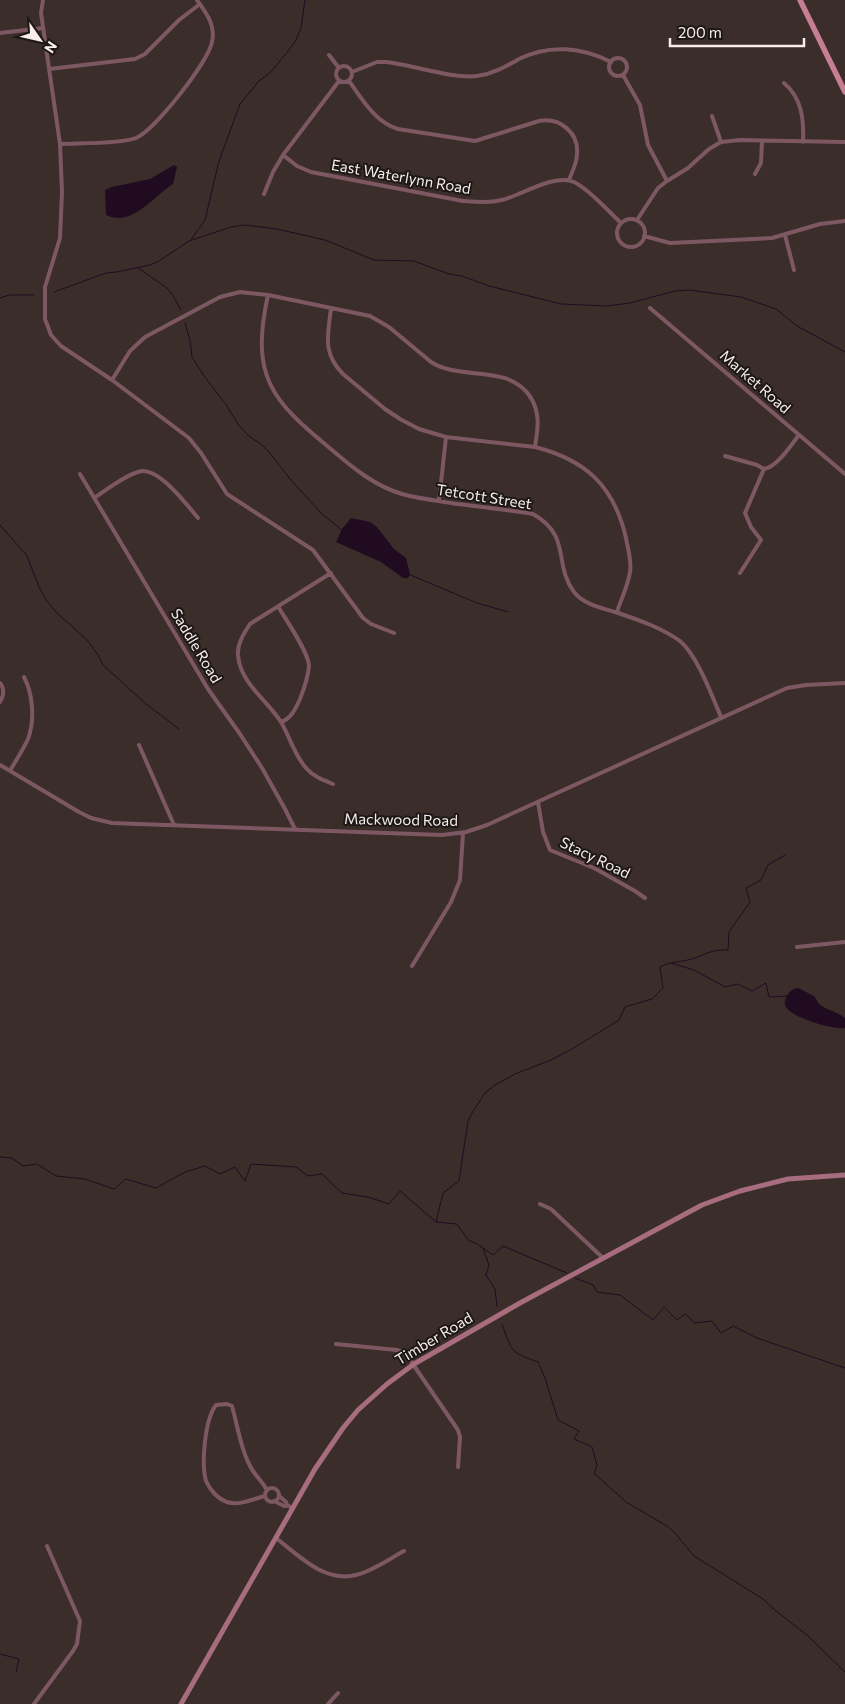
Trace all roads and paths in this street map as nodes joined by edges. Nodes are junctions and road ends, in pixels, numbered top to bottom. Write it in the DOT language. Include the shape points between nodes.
graph roads {
  1 [pos="43,0"];
  2 [pos="800,0"];
  3 [pos="199,2"];
  4 [pos="43,28"];
  5 [pos="0,33"];
  6 [pos="329,55"];
  7 [pos="611,62"];
  8 [pos="339,68"];
  9 [pos="49,69"];
  10 [pos="352,72"];
  11 [pos="623,75"];
  12 [pos="339,81"];
  13 [pos="349,81"];
  14 [pos="784,83"];
  15 [pos="845,92"];
  16 [pos="712,116"];
  17 [pos="762,141"];
  18 [pos="721,142"];
  19 [pos="803,142"];
  20 [pos="845,142"];
  21 [pos="60,144"];
  22 [pos="283,155"];
  23 [pos="755,174"];
  24 [pos="569,180"];
  25 [pos="667,181"];
  26 [pos="264,194"];
  27 [pos="637,220"];
  28 [pos="845,221"];
  29 [pos="620,223"];
  30 [pos="785,235"];
  31 [pos="644,236"];
  32 [pos="794,270"];
  33 [pos="268,296"];
  34 [pos="331,308"];
  35 [pos="650,308"];
  36 [pos="112,380"];
  37 [pos="799,435"];
  38 [pos="446,437"];
  39 [pos="535,447"];
  40 [pos="726,456"];
  41 [pos="764,469"];
  42 [pos="80,474"];
  43 [pos="845,474"];
  44 [pos="94,498"];
  45 [pos="439,501"];
  46 [pos="198,518"];
  47 [pos="331,573"];
  48 [pos="740,573"];
  49 [pos="278,608"];
  50 [pos="617,612"];
  51 [pos="394,633"];
  52 [pos="24,676"];
  53 [pos="0,682"];
  54 [pos="845,683"];
  55 [pos="0,702"];
  56 [pos="721,717"];
  57 [pos="281,722"];
  58 [pos="139,745"];
  59 [pos="0,765"];
  60 [pos="10,771"];
  61 [pos="333,784"];
  62 [pos="538,802"];
  63 [pos="174,825"];
  64 [pos="294,829"];
  65 [pos="463,833"];
  66 [pos="645,898"];
  67 [pos="845,942"];
  68 [pos="797,947"];
  69 [pos="412,966"];
  70 [pos="845,1175"];
  71 [pos="540,1204"];
  72 [pos="603,1258"];
  73 [pos="336,1344"];
  74 [pos="414,1364"];
  75 [pos="458,1467"];
  76 [pos="267,1490"];
  77 [pos="265,1496"];
  78 [pos="279,1496"];
  79 [pos="274,1501"];
  80 [pos="290,1506"];
  81 [pos="276,1538"];
  82 [pos="47,1546"];
  83 [pos="404,1551"];
  84 [pos="338,1693"];
  85 [pos="34,1704"];
  86 [pos="181,1704"];
  87 [pos="328,1704"];
  1 -- 4 [label="street"];
  2 -- 15 [label="main road"];
  3 -- 9 [label="street" via="135,60"];
  3 -- 21 [label="street" via="210,19 212,42 208,52 182,92 145,132 136,138"];
  4 -- 5 [label="street"];
  4 -- 9 [label="street"];
  6 -- 8 [label="street"];
  7 -- 10 [label="street" via="578,50 554,49 534,53 479,76 458,76 386,62 376,62"];
  7 -- 11 [label="street" via="611,73"];
  7 -- 11 [label="street" via="618,58 626,62"];
  8 -- 10 [label="street" via="347,67"];
  8 -- 12 [label="street" via="336,75"];
  9 -- 21 [label="street"];
  10 -- 13 [label="street"];
  11 -- 25 [label="street" via="640,105 648,145"];
  12 -- 13 [label="street"];
  12 -- 22 [label="street"];
  13 -- 24 [label="street" via="380,119 398,129 475,141 539,121 558,122 568,129 576,143 577,156"];
  14 -- 19 [label="street" via="800,105"];
  16 -- 18 [label="street"];
  17 -- 18 [label="street"];
  17 -- 19 [label="street"];
  17 -- 23 [label="street" via="762,163"];
  18 -- 25 [label="street"];
  19 -- 20 [label="street"];
  21 -- 36 [label="street" via="61,231 45,287 45,319 51,335 61,346"];
  22 -- 24 [label="street, East Waterlynn Road" via="311,172 464,202 497,201 555,181"];
  22 -- 26 [label="street"];
  24 -- 29 [label="street" via="581,186"];
  25 -- 27 [label="street" via="653,194"];
  27 -- 29 [label="street" via="630,218"];
  27 -- 31 [label="street" via="644,227"];
  28 -- 30 [label="street" via="820,224"];
  29 -- 31 [label="street" via="616,234 623,245 637,246"];
  30 -- 31 [label="street" via="670,243"];
  30 -- 32 [label="street"];
  33 -- 34 [label="street"];
  33 -- 36 [label="street" via="240,292 229,294 160,328 137,344"];
  33 -- 45 [label="street, Tetcott Street" via="262,327 262,360 273,391 283,407 368,478 401,494"];
  34 -- 38 [label="street" via="327,340 336,367 400,419 419,430"];
  34 -- 39 [label="street" via="381,321 440,368 503,377 520,386 532,399 538,415"];
  35 -- 37 [label="street, Market Road"];
  36 -- 47 [label="street" via="189,438 227,494 313,550"];
  37 -- 41 [label="street" via="778,461"];
  37 -- 43 [label="street, Market Road"];
  38 -- 39 [label="street"];
  38 -- 45 [label="street"];
  39 -- 50 [label="street" via="563,455 583,467 601,484 614,504 631,562"];
  40 -- 41 [label="street"];
  41 -- 48 [label="street" via="745,513 761,540"];
  42 -- 44 [label="street, Saddle Road"];
  44 -- 46 [label="street" via="133,474 144,471 165,482"];
  44 -- 64 [label="street, Saddle Road" via="208,689 269,780"];
  45 -- 50 [label="street, Tetcott Street" via="534,514 556,535 574,591 588,602"];
  47 -- 49 [label="street"];
  47 -- 51 [label="street" via="363,618"];
  49 -- 57 [label="street" via="306,654 309,665 296,709"];
  49 -- 57 [label="street" via="250,624 238,653 240,667 251,686"];
  50 -- 56 [label="street, Tetcott Street" via="681,642 698,665"];
  52 -- 60 [label="street" via="29,686 32,718 28,740"];
  53 -- 55 [label="street" via="4,696"];
  54 -- 56 [label="street, Mackwood Road" via="788,688"];
  56 -- 62 [label="street, Mackwood Road"];
  57 -- 61 [label="street" via="306,769"];
  58 -- 63 [label="street"];
  59 -- 60 [label="street, Mackwood Road"];
  60 -- 63 [label="street, Mackwood Road" via="92,818 112,823"];
  62 -- 65 [label="street, Mackwood Road"];
  62 -- 66 [label="street, Stacy Road" via="550,850 594,868"];
  63 -- 64 [label="street, Mackwood Road"];
  64 -- 65 [label="street, Mackwood Road"];
  65 -- 69 [label="street" via="460,880 451,902"];
  67 -- 68 [label="street"];
  70 -- 72 [label="street, Timber Road" via="788,1179 728,1194 673,1219"];
  71 -- 72 [label="street" via="551,1209"];
  72 -- 74 [label="street, Timber Road"];
  73 -- 74 [label="street" via="397,1350"];
  74 -- 75 [label="street" via="458,1430"];
  74 -- 80 [label="street, Timber Road" via="372,1396 343,1428"];
  76 -- 77 [label="street"];
  76 -- 77 [label="street" via="248,1462 232,1406 216,1405 206,1433 206,1482 218,1498 234,1504"];
  76 -- 78 [label="street" via="275,1489"];
  77 -- 79 [label="street" via="268,1501"];
  78 -- 79 [label="street"];
  78 -- 80 [label="street"];
  79 -- 80 [label="street"];
  80 -- 81 [label="street, Timber Road"];
  81 -- 83 [label="street" via="317,1569 339,1577 358,1575"];
  81 -- 86 [label="street, Timber Road"];
  82 -- 85 [label="street" via="80,1621 79,1635 73,1651"];
  84 -- 87 [label="street"];
}
